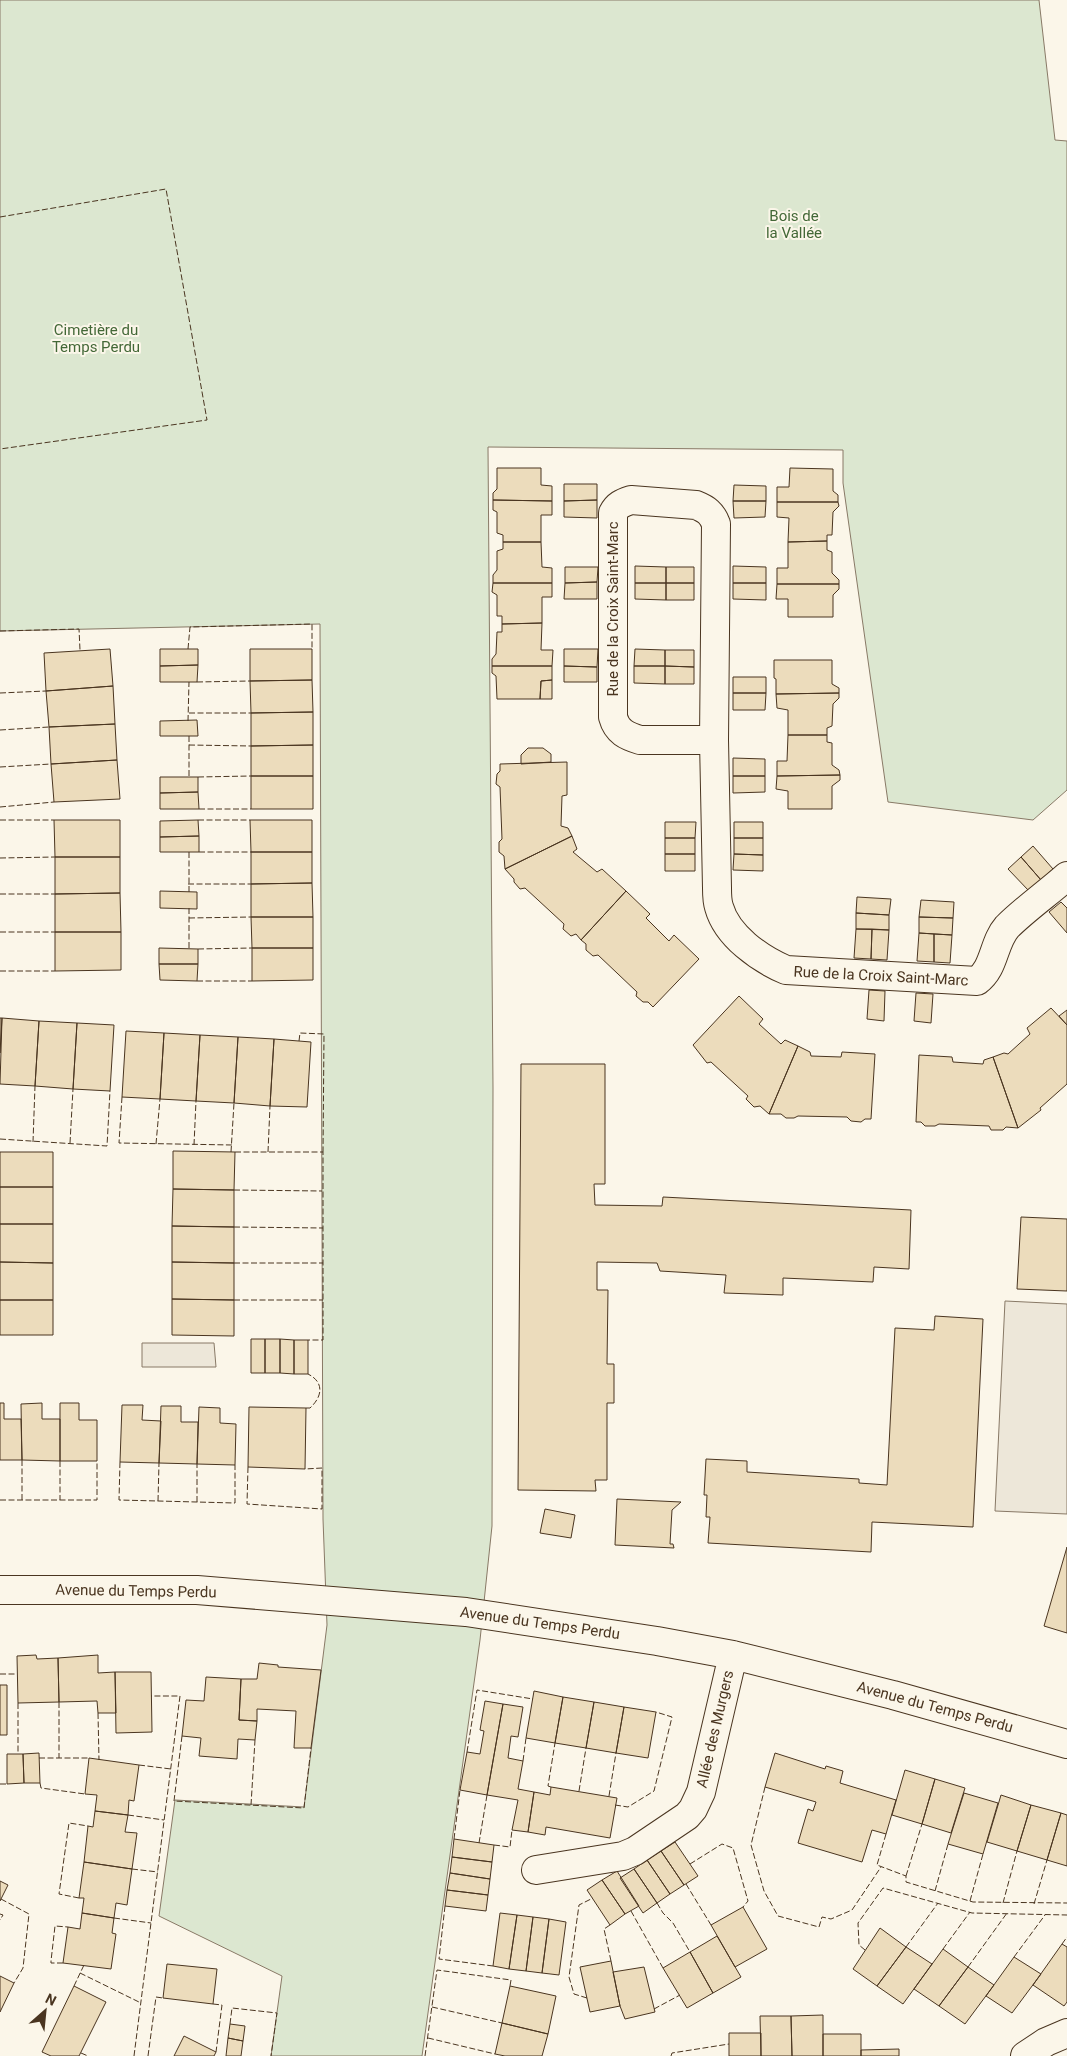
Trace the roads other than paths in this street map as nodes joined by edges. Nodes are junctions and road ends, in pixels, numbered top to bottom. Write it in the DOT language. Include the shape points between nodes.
graph roads {
  1 [pos="714,740"];
  2 [pos="1067,876"];
  3 [pos="0,1590"];
  4 [pos="733,1655"];
  5 [pos="1067,1744"];
  6 [pos="536,1870"];
  7 [pos="1067,2033"];
  8 [pos="1025,2056"];
  1 -- 1 [label="street, Rue de la Croix Saint-Marc" via="716,524 712,515 696,504 631,500 622,503 613,513 615,725 629,737 640,740"];
  1 -- 2 [label="street, Rue de la Croix Saint-Marc" via="719,907 727,924 752,950 786,970 977,981 985,975 1007,928"];
  3 -- 4 [label="street, Avenue du Temps Perdu" via="197,1590 385,1604 466,1612"];
  4 -- 5 [label="street, Avenue du Temps Perdu" via="894,1695"];
  4 -- 6 [label="street, Allée des Murgers" via="701,1792 687,1816 623,1856"];
  7 -- 8 [label="street"];
}
